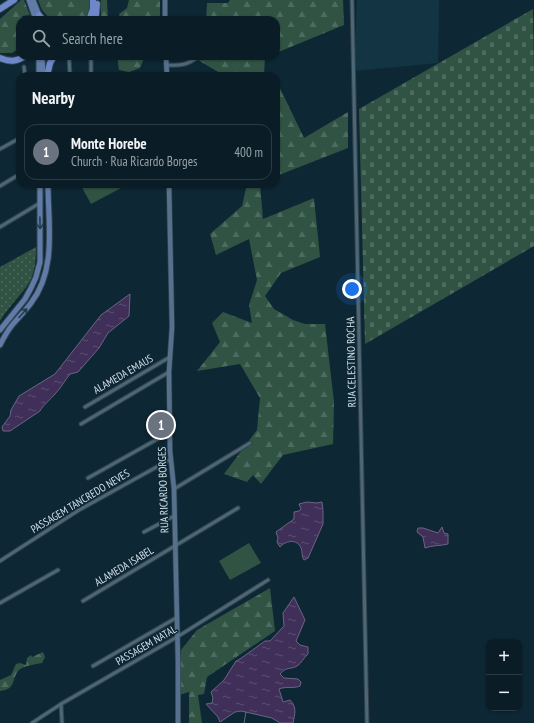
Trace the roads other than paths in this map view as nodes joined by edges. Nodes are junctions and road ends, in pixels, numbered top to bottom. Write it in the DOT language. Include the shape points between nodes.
graph roads {
  1 [pos="29,0"];
  2 [pos="33,0"];
  3 [pos="93,0"];
  4 [pos="97,0"];
  5 [pos="165,0"];
  6 [pos="352,0"];
  7 [pos="12,1"];
  8 [pos="34,8"];
  9 [pos="0,10"];
  10 [pos="38,16"];
  11 [pos="90,16"];
  12 [pos="96,16"];
  13 [pos="165,16"];
  14 [pos="0,58"];
  15 [pos="18,60"];
  16 [pos="39,60"];
  17 [pos="42,60"];
  18 [pos="52,60"];
  19 [pos="69,60"];
  20 [pos="90,60"];
  21 [pos="166,60"];
  22 [pos="192,60"];
  23 [pos="166,65"];
  24 [pos="24,68"];
  25 [pos="24,72"];
  26 [pos="39,72"];
  27 [pos="43,72"];
  28 [pos="48,72"];
  29 [pos="70,72"];
  30 [pos="91,72"];
  31 [pos="166,72"];
  32 [pos="16,140"];
  33 [pos="0,149"];
  34 [pos="16,176"];
  35 [pos="0,186"];
  36 [pos="40,188"];
  37 [pos="48,188"];
  38 [pos="169,188"];
  39 [pos="40,203"];
  40 [pos="0,227"];
  41 [pos="0,330"];
  42 [pos="0,344"];
  43 [pos="170,357"];
  44 [pos="169,372"];
  45 [pos="84,406"];
  46 [pos="81,424"];
  47 [pos="170,432"];
  48 [pos="250,443"];
  49 [pos="171,459"];
  50 [pos="88,478"];
  51 [pos="174,489"];
  52 [pos="238,508"];
  53 [pos="174,516"];
  54 [pos="144,532"];
  55 [pos="175,547"];
  56 [pos="0,561"];
  57 [pos="58,570"];
  58 [pos="268,580"];
  59 [pos="83,601"];
  60 [pos="0,603"];
  61 [pos="176,618"];
  62 [pos="177,637"];
  63 [pos="93,666"];
  64 [pos="61,704"];
  65 [pos="32,723"];
  66 [pos="62,723"];
  67 [pos="178,723"];
  68 [pos="367,723"];
  1 -- 8 [label="main road"];
  2 -- 8 [label="main road"];
  3 -- 11 [label="highway"];
  4 -- 12 [label="highway"];
  5 -- 13 [label="street"];
  6 -- 68 [label="street, RUA CELESTINO ROCHA"];
  7 -- 9 [label="highway"];
  8 -- 10 [label="main road"];
  14 -- 15 [label="highway"];
  16 -- 26 [label="main road"];
  17 -- 27 [label="main road"];
  18 -- 28 [label="highway"];
  19 -- 29 [label="street"];
  20 -- 30 [label="street"];
  21 -- 23 [label="street"];
  22 -- 23 [label="street" via="179,66"];
  23 -- 31 [label="street"];
  24 -- 25 [label="street"];
  32 -- 33 [label="street"];
  34 -- 35 [label="street"];
  36 -- 39 [label="main road"];
  42 -- 37 [label="main road, one-way" via="12,325 32,303 46,275 49,253"];
  38 -- 43 [label="street, RUA RICARDO BORGES" via="172,327"];
  39 -- 40 [label="street"];
  39 -- 41 [label="main road, one-way" via="40,262 36,277 25,299"];
  43 -- 44 [label="street, RUA RICARDO BORGES"];
  43 -- 45 [label="street, ALAMEDA EMAUS"];
  44 -- 46 [label="street"];
  44 -- 47 [label="street, RUA RICARDO BORGES"];
  47 -- 49 [label="street, RUA RICARDO BORGES"];
  47 -- 50 [label="street"];
  48 -- 51 [label="street"];
  49 -- 51 [label="street, RUA RICARDO BORGES"];
  49 -- 56 [label="street, PASSAGEM TANCREDO NEVES" via="79,510"];
  51 -- 53 [label="street, RUA RICARDO BORGES"];
  52 -- 55 [label="street, ALAMEDA ISABEL"];
  53 -- 54 [label="street"];
  53 -- 55 [label="street, RUA RICARDO BORGES"];
  55 -- 59 [label="street, ALAMEDA ISABEL"];
  55 -- 61 [label="street, RUA RICARDO BORGES"];
  57 -- 60 [label="street"];
  58 -- 62 [label="street, PASSAGEM NATAL"];
  61 -- 62 [label="street, RUA RICARDO BORGES"];
  61 -- 63 [label="street"];
  62 -- 64 [label="street, PASSAGEM NATAL"];
  62 -- 67 [label="street, RUA RICARDO BORGES"];
  64 -- 65 [label="street, PASSAGEM NATAL"];
  64 -- 66 [label="street"];
}
